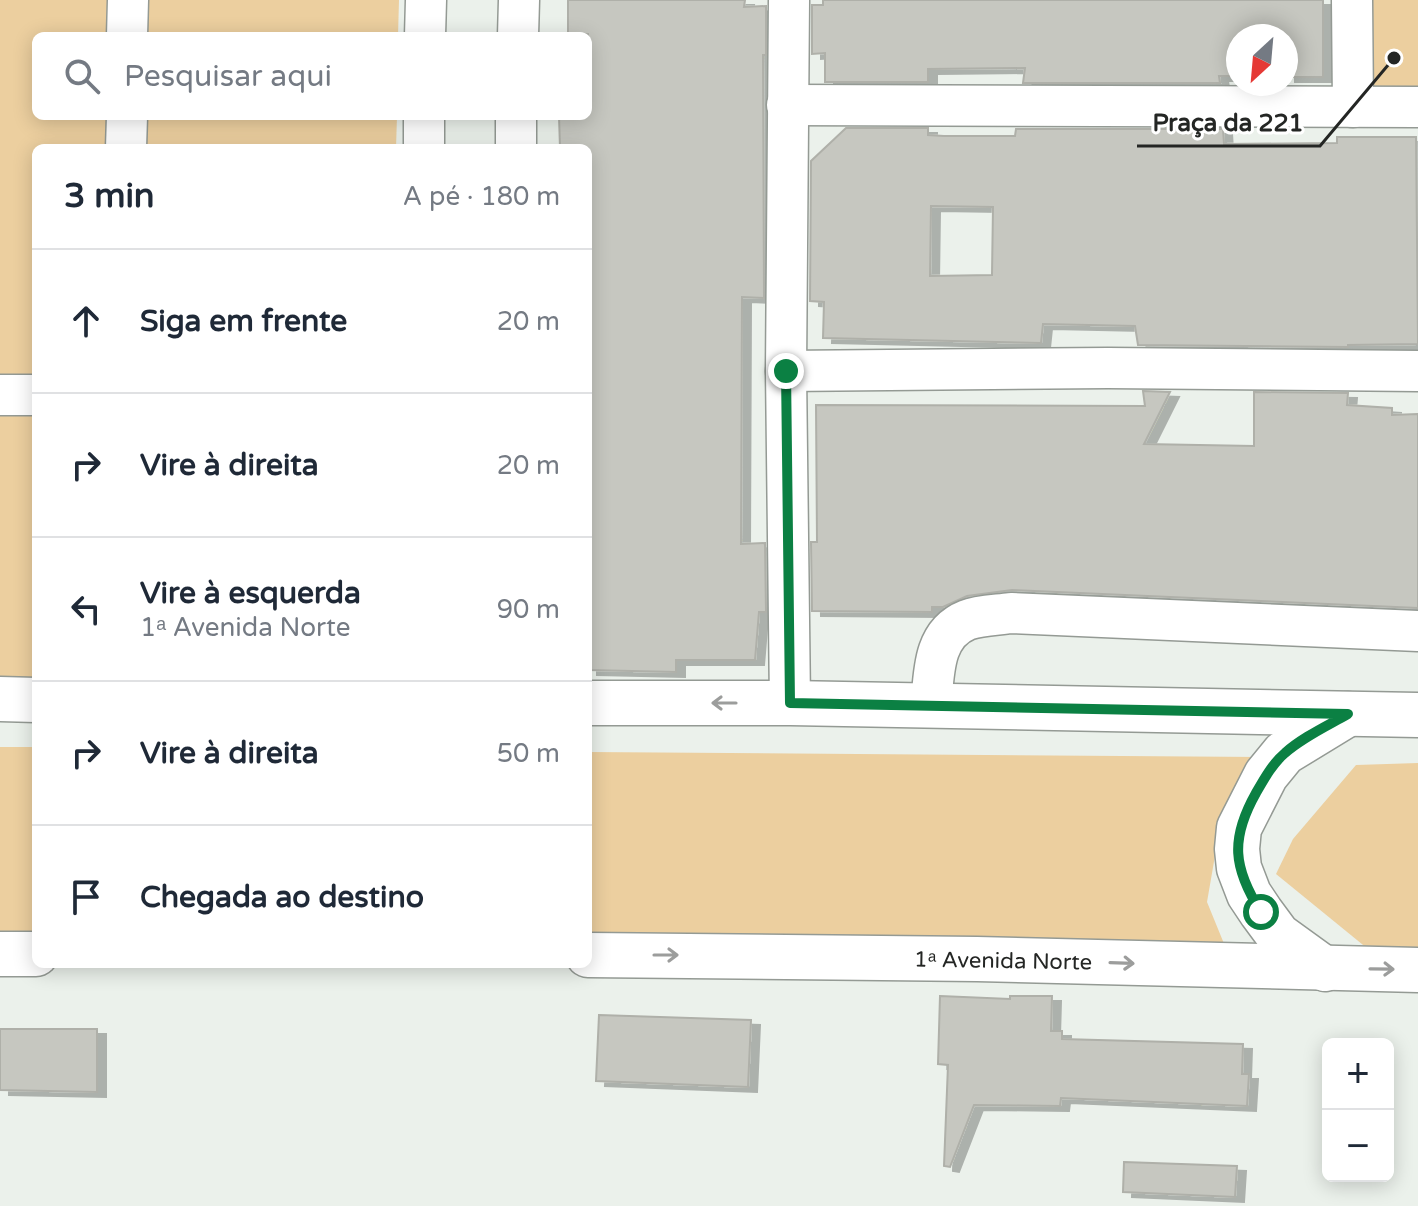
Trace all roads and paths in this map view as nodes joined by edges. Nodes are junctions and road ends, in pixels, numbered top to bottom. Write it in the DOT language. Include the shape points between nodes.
graph roads {
  1 [pos="128,0"];
  2 [pos="426,0"];
  3 [pos="519,0"];
  4 [pos="789,0"];
  5 [pos="1352,0"];
  6 [pos="127,32"];
  7 [pos="425,32"];
  8 [pos="518,32"];
  9 [pos="787,105"];
  10 [pos="1353,107"];
  11 [pos="1418,107"];
  12 [pos="127,120"];
  13 [pos="424,120"];
  14 [pos="516,120"];
  15 [pos="126,144"];
  16 [pos="424,144"];
  17 [pos="516,144"];
  18 [pos="786,371"];
  19 [pos="1418,371"];
  20 [pos="0,395"];
  21 [pos="32,395"];
  22 [pos="1418,631"];
  23 [pos="0,699"];
  24 [pos="32,700"];
  25 [pos="592,703"];
  26 [pos="790,703"];
  27 [pos="931,707"];
  28 [pos="1348,714"];
  29 [pos="1418,715"];
  30 [pos="0,954"];
  31 [pos="32,954"];
  32 [pos="592,955"];
  33 [pos="1325,969"];
  34 [pos="1418,970"];
  1 -- 6 [label="street"];
  2 -- 7 [label="street"];
  3 -- 8 [label="street"];
  4 -- 9 [label="street"];
  5 -- 10 [label="street"];
  9 -- 10 [label="street"];
  9 -- 18 [label="street"];
  10 -- 11 [label="street"];
  12 -- 15 [label="street"];
  13 -- 16 [label="street"];
  14 -- 17 [label="street"];
  18 -- 19 [label="street"];
  18 -- 26 [label="street"];
  20 -- 21 [label="street"];
  22 -- 27 [label="street" via="1011,613 967,620 947,634 936,654"];
  23 -- 24 [label="main road"];
  26 -- 25 [label="main road, one-way"];
  26 -- 27 [label="main road"];
  27 -- 28 [label="main road"];
  28 -- 29 [label="main road"];
  28 -- 33 [label="main road" via="1284,753 1246,811 1237,849 1239,868 1261,912 1278,935"];
  30 -- 31 [label="main road"];
  32 -- 33 [label="main road, 1ᵃ Avenida Norte, one-way"];
  33 -- 34 [label="main road, 1ᵃ Avenida Norte, one-way"];
}
